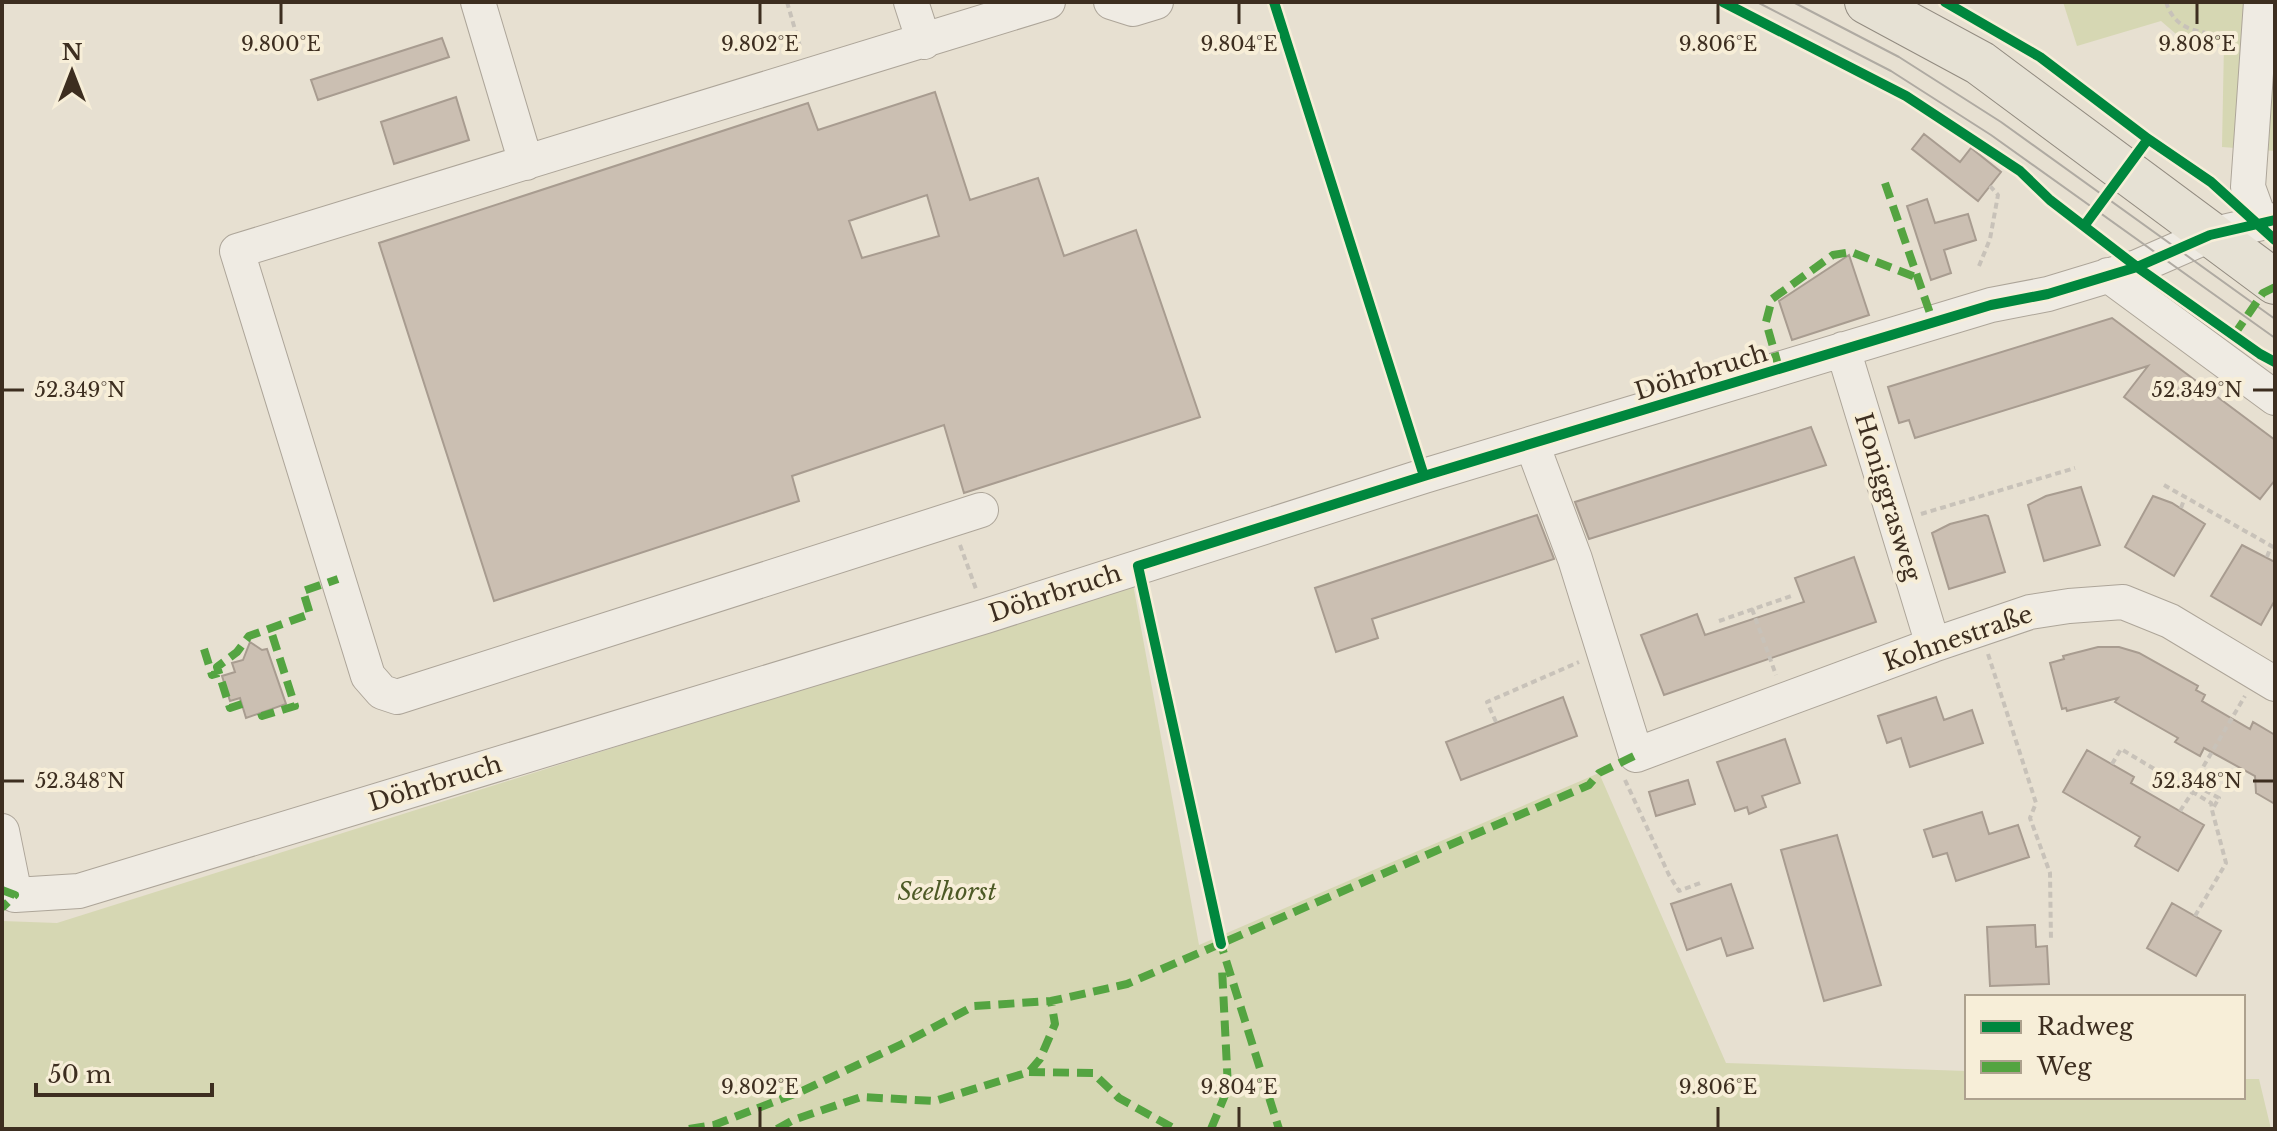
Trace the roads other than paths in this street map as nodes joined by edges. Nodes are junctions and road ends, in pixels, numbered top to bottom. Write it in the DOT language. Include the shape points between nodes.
graph roads {
  1 [pos="478,2"];
  2 [pos="911,2"];
  3 [pos="1048,2"];
  4 [pos="1111,2"];
  5 [pos="1156,2"];
  6 [pos="1867,2"];
  7 [pos="2261,2"];
  8 [pos="924,42"];
  9 [pos="526,163"];
  10 [pos="2268,222"];
  11 [pos="2210,235"];
  12 [pos="2108,275"];
  13 [pos="2275,282"];
  14 [pos="1843,349"];
  15 [pos="2275,398"];
  16 [pos="1532,444"];
  17 [pos="966,515"];
  18 [pos="1933,645"];
  19 [pos="2266,678"];
  20 [pos="2,831"];
  1 -- 9 [label="street"];
  2 -- 8 [label="street"];
  3 -- 8 [label="street"];
  4 -- 5 [label="street" via="1133,9"];
  6 -- 11 [label="main road" via="1980,63"];
  7 -- 10 [label="street" via="2248,187"];
  8 -- 9 [label="street"];
  9 -- 17 [label="street" via="237,251 368,676 382,692 397,697"];
  10 -- 11 [label="street, Döhrbruch"];
  11 -- 12 [label="street, Döhrbruch"];
  11 -- 13 [label="main road"];
  12 -- 14 [label="street, Döhrbruch"];
  12 -- 15 [label="street"];
  14 -- 16 [label="street, Döhrbruch"];
  14 -- 18 [label="street, Honiggrasweg"];
  16 -- 18 [label="street, Kohnestraße" via="1604,651 1630,766"];
  16 -- 20 [label="street, Döhrbruch" via="79,891 15,895"];
  18 -- 19 [label="street, Kohnestraße" via="2030,612 2123,602 2170,621"];
}
